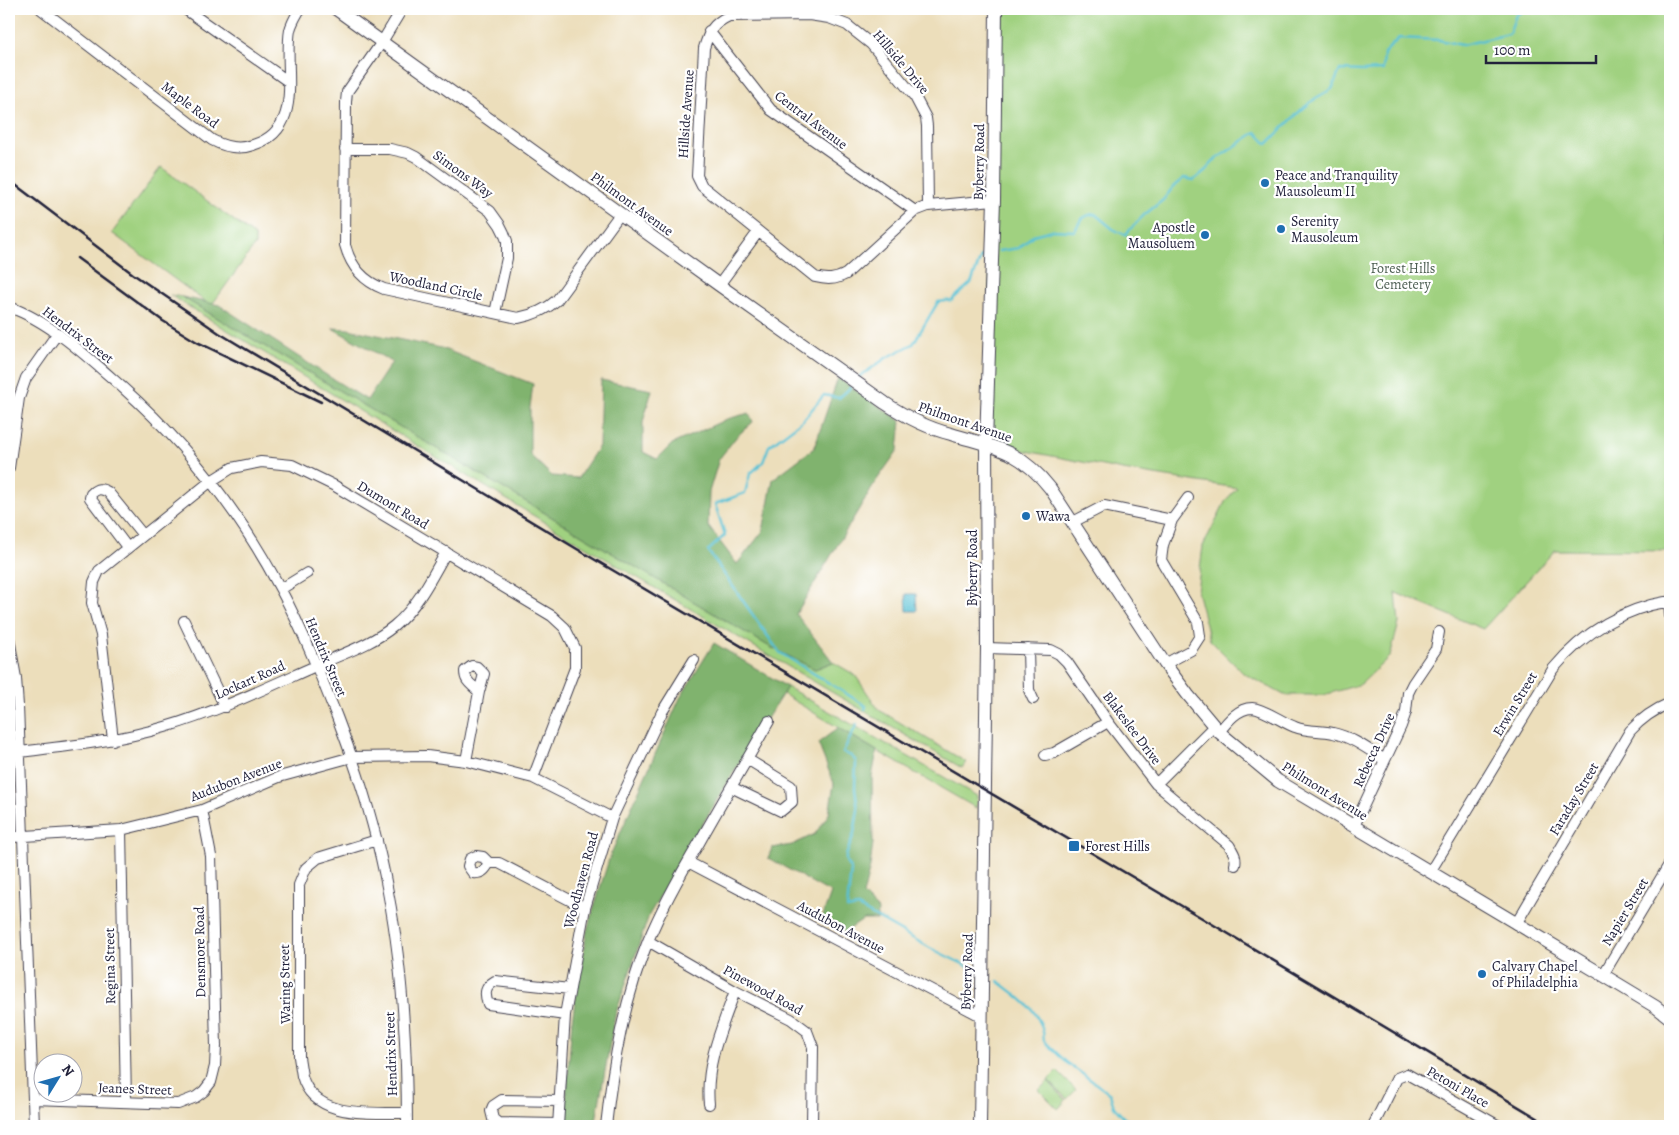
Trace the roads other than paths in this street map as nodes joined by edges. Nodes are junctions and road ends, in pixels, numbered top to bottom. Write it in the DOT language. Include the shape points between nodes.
graph roads {
  1 [pos="41,9"];
  2 [pos="185,9"];
  3 [pos="300,9"];
  4 [pos="336,9"];
  5 [pos="402,9"];
  6 [pos="996,9"];
  7 [pos="709,31"];
  8 [pos="382,42"];
  9 [pos="289,82"];
  10 [pos="345,149"];
  11 [pos="994,200"];
  12 [pos="928,206"];
  13 [pos="915,211"];
  14 [pos="620,214"];
  15 [pos="758,232"];
  16 [pos="719,285"];
  17 [pos="9,307"];
  18 [pos="495,313"];
  19 [pos="57,334"];
  20 [pos="986,443"];
  21 [pos="9,468"];
  22 [pos="211,481"];
  23 [pos="1188,498"];
  24 [pos="1172,520"];
  25 [pos="1073,522"];
  26 [pos="143,535"];
  27 [pos="128,547"];
  28 [pos="446,552"];
  29 [pos="307,573"];
  30 [pos="281,589"];
  31 [pos="1670,601"];
  32 [pos="1670,616"];
  33 [pos="184,621"];
  34 [pos="1439,632"];
  35 [pos="9,638"];
  36 [pos="988,648"];
  37 [pos="1028,649"];
  38 [pos="11,660"];
  39 [pos="694,660"];
  40 [pos="1165,664"];
  41 [pos="317,665"];
  42 [pos="479,692"];
  43 [pos="1033,699"];
  44 [pos="1670,703"];
  45 [pos="225,707"];
  46 [pos="769,721"];
  47 [pos="1108,722"];
  48 [pos="1216,729"];
  49 [pos="113,740"];
  50 [pos="20,752"];
  51 [pos="1045,755"];
  52 [pos="352,757"];
  53 [pos="748,759"];
  54 [pos="1385,760"];
  55 [pos="466,761"];
  56 [pos="532,778"];
  57 [pos="1156,784"];
  58 [pos="731,786"];
  59 [pos="202,810"];
  60 [pos="612,818"];
  61 [pos="1354,826"];
  62 [pos="121,830"];
  63 [pos="22,836"];
  64 [pos="9,837"];
  65 [pos="377,840"];
  66 [pos="688,862"];
  67 [pos="489,863"];
  68 [pos="1670,863"];
  69 [pos="1235,865"];
  70 [pos="1430,872"];
  71 [pos="585,908"];
  72 [pos="1516,924"];
  73 [pos="648,941"];
  74 [pos="1603,975"];
  75 [pos="570,988"];
  76 [pos="736,991"];
  77 [pos="565,1015"];
  78 [pos="981,1016"];
  79 [pos="1670,1017"];
  80 [pos="32,1075"];
  81 [pos="204,1091"];
  82 [pos="82,1101"];
  83 [pos="560,1101"];
  84 [pos="33,1102"];
  85 [pos="126,1102"];
  86 [pos="709,1104"];
  87 [pos="407,1113"];
  88 [pos="558,1125"];
  89 [pos="34,1126"];
  90 [pos="407,1126"];
  91 [pos="606,1126"];
  92 [pos="812,1126"];
  93 [pos="980,1126"];
  94 [pos="1373,1126"];
  95 [pos="1499,1126"];
  1 -- 9 [label="street, Maple Road" via="220,145 250,146 274,133 286,115"];
  2 -- 9 [label="street"];
  3 -- 9 [label="street, Maple Road" via="291,29"];
  4 -- 8 [label="main road, Philmont Avenue"];
  5 -- 8 [label="street, Woodland Circle"];
  6 -- 11 [label="main road, Byberry Road"];
  7 -- 12 [label="street, Hillside Drive" via="728,16 809,15 829,18 859,34 882,57 923,111 928,126"];
  7 -- 13 [label="street, Central Avenue" via="771,110"];
  7 -- 15 [label="street, Hillside Avenue" via="704,48 697,176 702,186"];
  8 -- 10 [label="street, Woodland Circle" via="347,92"];
  8 -- 14 [label="main road, Philmont Avenue"];
  10 -- 18 [label="street, Woodland Circle" via="345,245 351,262 362,276 384,289"];
  10 -- 18 [label="street, Simons Way" via="390,149 408,153 490,211 504,233 507,250"];
  11 -- 12 [label="street"];
  11 -- 20 [label="main road, Byberry Road"];
  12 -- 13 [label="street"];
  13 -- 15 [label="street, Hillside Avenue" via="846,274 827,280 815,277"];
  14 -- 16 [label="main road, Philmont Avenue"];
  14 -- 18 [label="street, Woodland Circle" via="549,307 518,318"];
  15 -- 16 [label="street"];
  16 -- 20 [label="main road, Philmont Avenue" via="907,417 950,434"];
  17 -- 19 [label="street, Hendrix Street"];
  19 -- 21 [label="street" via="26,378 19,398"];
  19 -- 22 [label="street, Hendrix Street" via="137,400"];
  20 -- 25 [label="main road, Philmont Avenue" via="1009,452 1036,472"];
  20 -- 36 [label="main road, Byberry Road"];
  22 -- 26 [label="street, Dumont Road"];
  22 -- 28 [label="street, Dumont Road" via="242,465 261,462 292,465 335,486"];
  22 -- 30 [label="street, Hendrix Street" via="242,523"];
  23 -- 24 [label="street"];
  24 -- 25 [label="street" via="1104,506"];
  24 -- 40 [label="street" via="1161,560 1198,622 1200,636 1191,650"];
  25 -- 40 [label="main road, Philmont Avenue"];
  26 -- 27 [label="street, Dumont Road"];
  26 -- 27 [label="street" via="108,492 96,489 90,498"];
  27 -- 49 [label="street, Dumont Road" via="99,571 94,582 93,605 101,635"];
  28 -- 41 [label="street, Lockart Road" via="424,591 393,627 365,644"];
  28 -- 56 [label="street, Dumont Road" via="552,616 565,628 574,648 575,668"];
  29 -- 30 [label="street"];
  30 -- 41 [label="street, Hendrix Street"];
  31 -- 32 [label="street"];
  31 -- 70 [label="street, Erwin Street" via="1638,608 1610,620 1569,650 1553,669"];
  33 -- 45 [label="street"];
  34 -- 54 [label="street, Rebecca Drive" via="1436,649 1408,692 1406,712"];
  35 -- 38 [label="street"];
  36 -- 37 [label="street, Blakeslee Drive"];
  36 -- 78 [label="main road, Byberry Road"];
  37 -- 43 [label="street" via="1029,690"];
  37 -- 47 [label="street, Blakeslee Drive" via="1051,650 1059,654"];
  38 -- 50 [label="street"];
  39 -- 60 [label="street, Woodhaven Road" via="662,712"];
  40 -- 48 [label="main road, Philmont Avenue"];
  41 -- 45 [label="street, Lockart Road"];
  41 -- 52 [label="street, Hendrix Street"];
  42 -- 55 [label="street"];
  44 -- 72 [label="street, Faraday Street" via="1642,718 1630,731"];
  45 -- 49 [label="street, Lockart Road"];
  46 -- 53 [label="street"];
  47 -- 51 [label="street"];
  47 -- 57 [label="street, Blakeslee Drive"];
  48 -- 54 [label="street" via="1243,710 1252,708 1297,728 1333,733 1352,740"];
  48 -- 57 [label="street"];
  48 -- 61 [label="main road, Philmont Avenue" via="1278,782"];
  49 -- 50 [label="street, Lockart Road"];
  50 -- 63 [label="street"];
  52 -- 55 [label="street, Audubon Avenue" via="427,756"];
  52 -- 59 [label="street, Audubon Avenue" via="279,776"];
  52 -- 65 [label="street, Hendrix Street"];
  53 -- 58 [label="street"];
  53 -- 58 [label="street" via="791,786 792,802 781,811"];
  54 -- 61 [label="street, Rebecca Drive"];
  55 -- 56 [label="street, Audubon Avenue"];
  56 -- 60 [label="street, Audubon Avenue"];
  57 -- 69 [label="street, Blakeslee Drive" via="1229,845"];
  58 -- 66 [label="street"];
  59 -- 62 [label="street, Audubon Avenue"];
  59 -- 81 [label="street, Densmore Road" via="212,856 216,1046 211,1082"];
  60 -- 71 [label="street, Woodhaven Road"];
  61 -- 70 [label="main road, Philmont Avenue"];
  62 -- 63 [label="street, Audubon Avenue"];
  62 -- 85 [label="street, Regina Street"];
  63 -- 64 [label="street, Audubon Avenue"];
  63 -- 80 [label="street"];
  65 -- 87 [label="street, Hendrix Street" via="389,893 401,978"];
  65 -- 87 [label="street, Waring Street" via="318,858 306,868 299,885 299,1057 303,1078 313,1095 340,1111"];
  66 -- 73 [label="street"];
  66 -- 78 [label="street, Audubon Avenue"];
  67 -- 71 [label="street" via="498,863"];
  68 -- 74 [label="street, Napier Street"];
  70 -- 72 [label="main road, Philmont Avenue"];
  71 -- 75 [label="street, Woodhaven Road"];
  72 -- 74 [label="main road, Philmont Avenue"];
  73 -- 76 [label="street, Pinewood Road"];
  73 -- 91 [label="street" via="623,1022"];
  74 -- 79 [label="main road, Philmont Avenue"];
  75 -- 77 [label="street, Woodhaven Road"];
  75 -- 77 [label="street" via="495,981 485,991 488,1004"];
  76 -- 86 [label="street" via="716,1042 708,1086"];
  76 -- 92 [label="street, Pinewood Road" via="779,1012 807,1031 813,1047"];
  77 -- 83 [label="street, Woodhaven Road"];
  78 -- 93 [label="main road, Byberry Road"];
  81 -- 85 [label="street, Jeanes Street" via="178,1104"];
  82 -- 85 [label="street, Jeanes Street"];
  83 -- 88 [label="street, Woodhaven Road"];
  83 -- 88 [label="street" via="502,1100 491,1110 493,1119 498,1123"];
  84 -- 89 [label="street"];
  87 -- 90 [label="street, Hendrix Street"];
  94 -- 95 [label="street, Petoni Place" via="1398,1078 1407,1074"];
}
